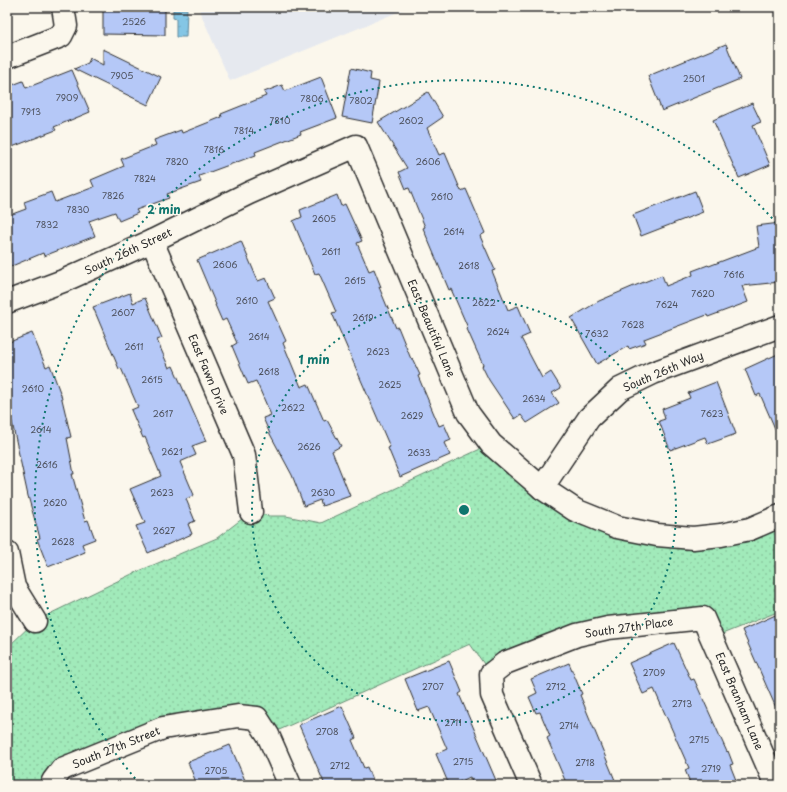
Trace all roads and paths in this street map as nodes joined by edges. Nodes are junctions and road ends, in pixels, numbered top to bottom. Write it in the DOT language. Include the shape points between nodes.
graph roads {
  1 [pos="64,17"];
  2 [pos="7,57"];
  3 [pos="356,146"];
  4 [pos="152,241"];
  5 [pos="7,302"];
  6 [pos="780,326"];
  7 [pos="542,488"];
  8 [pos="251,512"];
  9 [pos="780,516"];
  10 [pos="7,553"];
  11 [pos="703,618"];
  12 [pos="35,621"];
  13 [pos="53,783"];
  14 [pos="290,785"];
  15 [pos="531,785"];
  16 [pos="776,785"];
  1 -- 2 [label="street" via="61,36"];
  3 -- 4 [label="street, South 26th Street" via="249,193"];
  3 -- 7 [label="street, East Beautiful Lane" via="468,413 491,444"];
  4 -- 5 [label="street, South 26th Street" via="63,281"];
  4 -- 8 [label="street, East Fawn Drive" via="244,455"];
  6 -- 7 [label="street, South 26th Way" via="653,373 620,389 589,418"];
  7 -- 9 [label="street" via="575,510 617,527 657,535 693,538 721,535 750,529"];
  10 -- 12 [label="street" via="14,587"];
  11 -- 15 [label="street, South 27th Place" via="608,628 577,634 505,663 491,674 492,694"];
  11 -- 16 [label="street, East Branham Lane"];
  13 -- 14 [label="street, South 27th Street" via="62,769 163,728 238,716 257,718 268,735"];
}
